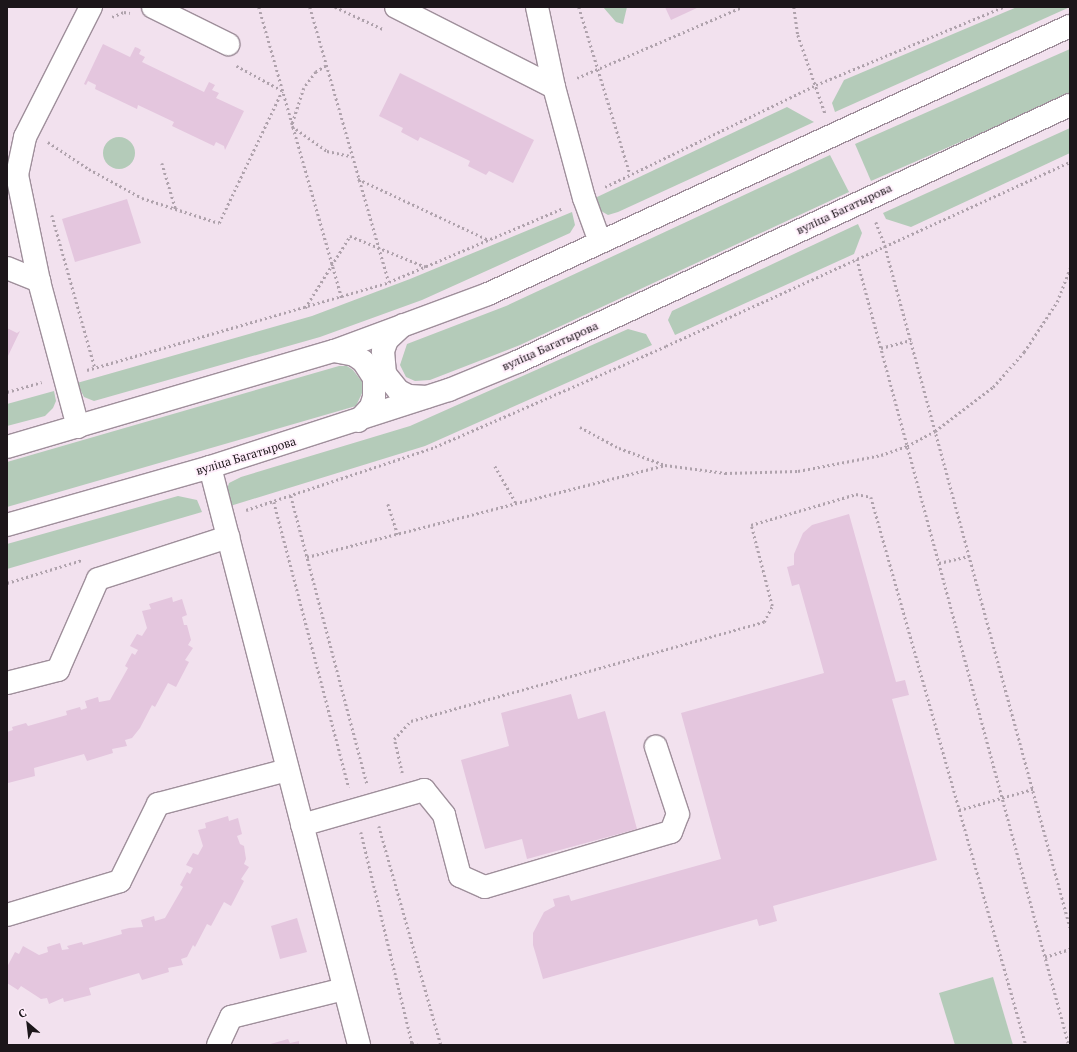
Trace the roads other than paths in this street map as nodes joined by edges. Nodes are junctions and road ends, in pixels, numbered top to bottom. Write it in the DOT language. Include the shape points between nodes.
graph roads {
  1 [pos="396,7"];
  2 [pos="538,7"];
  3 [pos="145,11"];
  4 [pos="99,14"];
  5 [pos="1070,26"];
  6 [pos="230,54"];
  7 [pos="554,87"];
  8 [pos="1070,105"];
  9 [pos="600,242"];
  10 [pos="7,268"];
  11 [pos="39,281"];
  12 [pos="404,324"];
  13 [pos="334,351"];
  14 [pos="431,396"];
  15 [pos="358,421"];
  16 [pos="78,427"];
  17 [pos="7,446"];
  18 [pos="210,467"];
  19 [pos="7,525"];
  20 [pos="225,527"];
  21 [pos="7,683"];
  22 [pos="656,747"];
  23 [pos="288,770"];
  24 [pos="302,825"];
  25 [pos="7,915"];
  26 [pos="344,989"];
  27 [pos="218,1045"];
  28 [pos="359,1045"];
  1 -- 7 [label="street"];
  2 -- 7 [label="street"];
  3 -- 6 [label="street"];
  4 -- 11 [label="street" via="25,138 17,175"];
  5 -- 9 [label="street"];
  7 -- 9 [label="street" via="584,198"];
  8 -- 14 [label="street, вуліца Багатырова" via="517,362"];
  9 -- 12 [label="street" via="488,294"];
  10 -- 11 [label="street"];
  11 -- 16 [label="street"];
  12 -- 13 [label="street"];
  12 -- 14 [label="street" via="394,331 385,346 385,374 399,391 420,398"];
  13 -- 15 [label="street" via="358,358 374,378 374,398 371,407"];
  13 -- 16 [label="street"];
  14 -- 15 [label="street, вуліца Багатырова"];
  15 -- 18 [label="street, вуліца Багатырова"];
  16 -- 17 [label="street"];
  18 -- 19 [label="street, вуліца Багатырова"];
  18 -- 20 [label="street"];
  20 -- 21 [label="street" via="98,579 58,670"];
  20 -- 23 [label="street"];
  22 -- 24 [label="street" via="678,814 671,832 486,886 460,876 444,815 424,790"];
  23 -- 24 [label="street"];
  23 -- 25 [label="street" via="158,804 120,881"];
  24 -- 26 [label="street"];
  26 -- 27 [label="street" via="231,1017"];
  26 -- 28 [label="street"];
}
